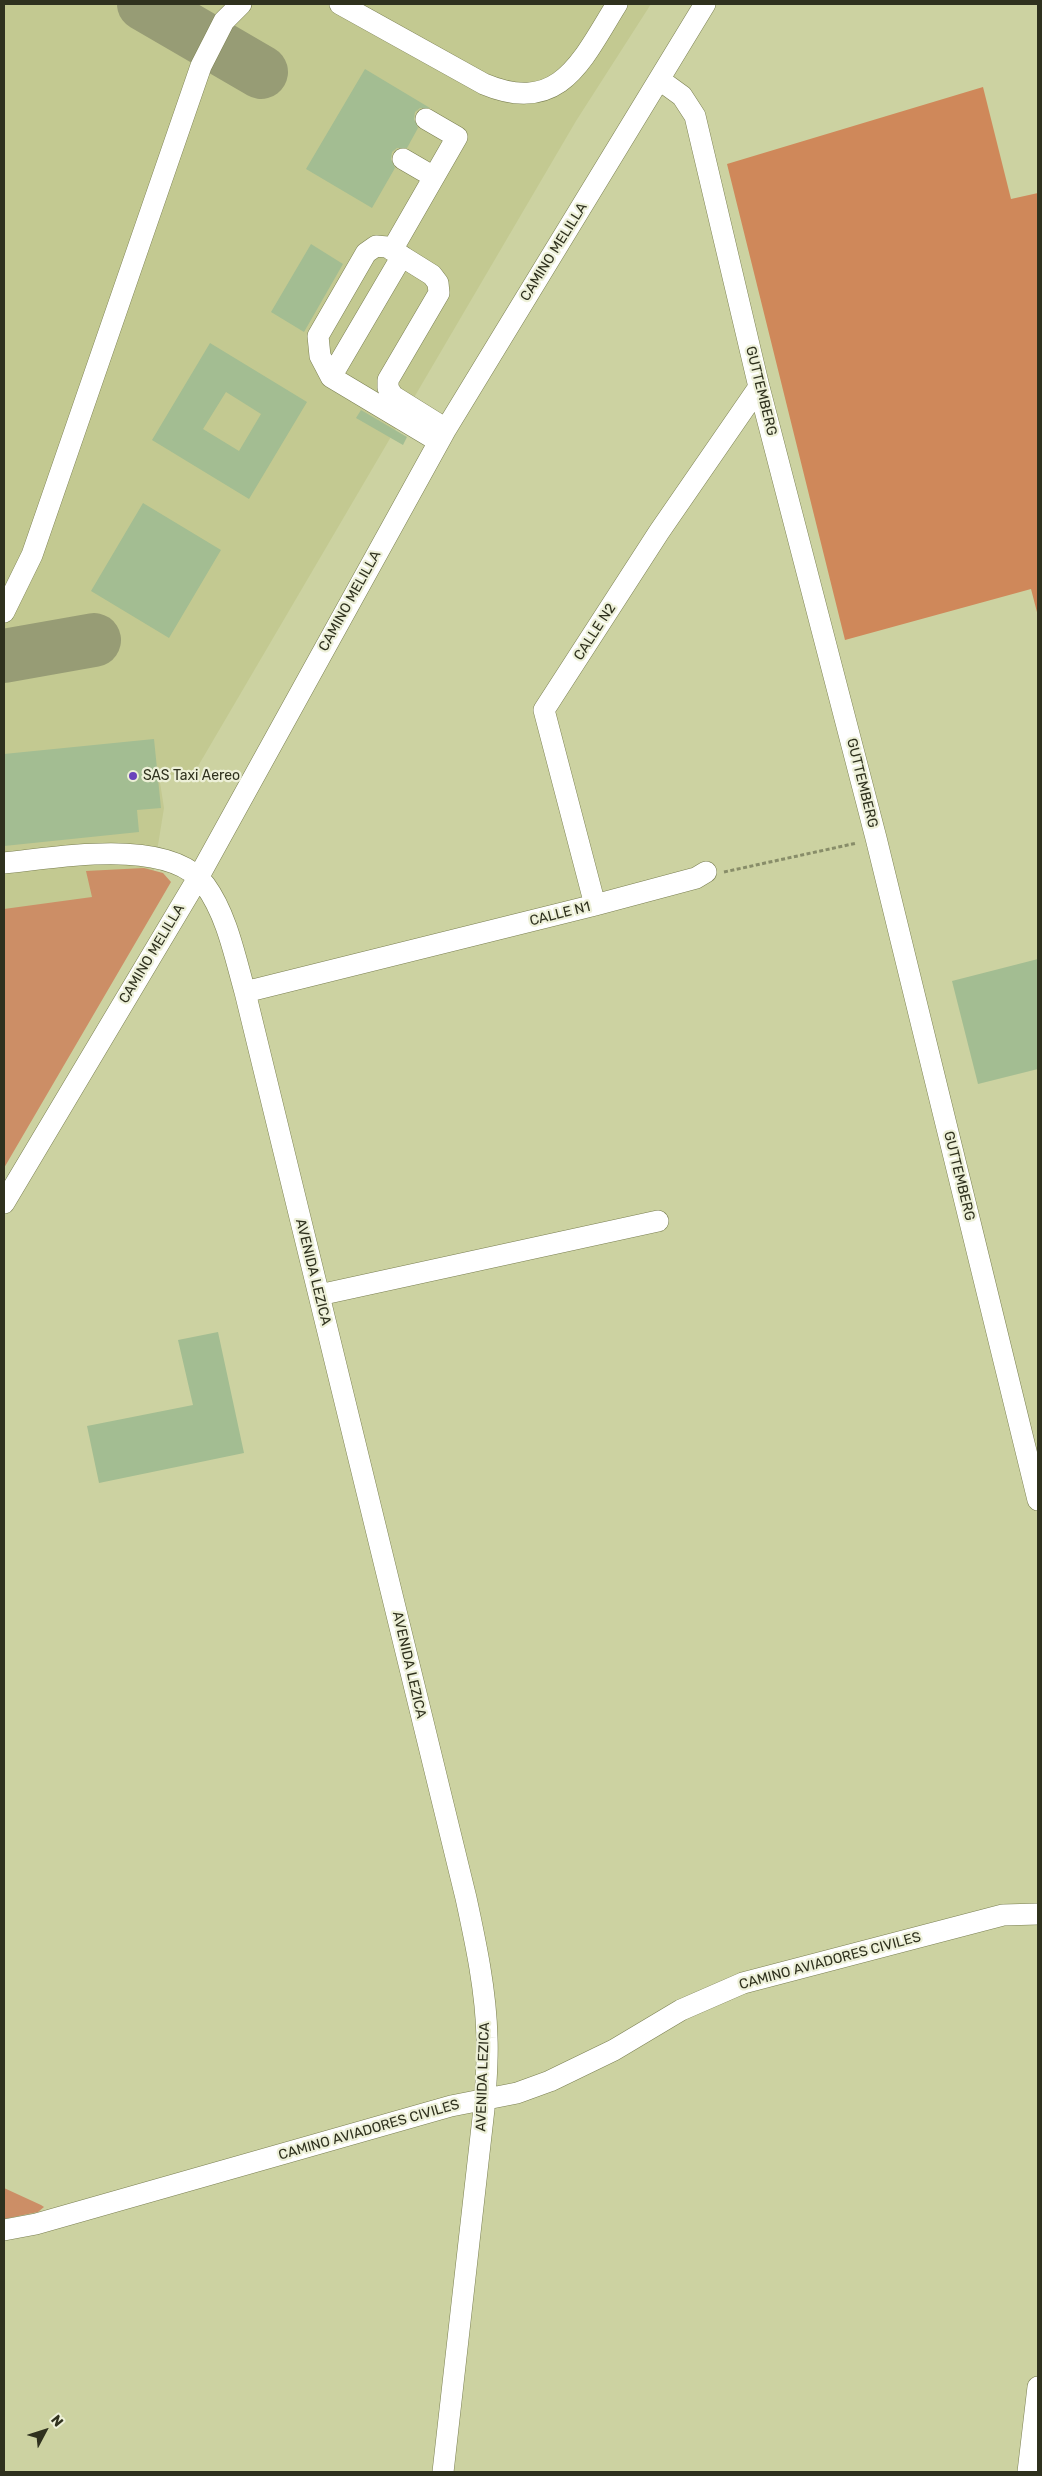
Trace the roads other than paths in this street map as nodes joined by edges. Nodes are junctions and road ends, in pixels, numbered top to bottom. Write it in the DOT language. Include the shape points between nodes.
graph roads {
  1 [pos="241,4"];
  2 [pos="340,4"];
  3 [pos="617,4"];
  4 [pos="705,4"];
  5 [pos="660,80"];
  6 [pos="426,119"];
  7 [pos="403,159"];
  8 [pos="434,177"];
  9 [pos="397,253"];
  10 [pos="331,377"];
  11 [pos="760,387"];
  12 [pos="388,402"];
  13 [pos="442,435"];
  14 [pos="4,612"];
  15 [pos="4,863"];
  16 [pos="706,872"];
  17 [pos="198,878"];
  18 [pos="595,905"];
  19 [pos="244,992"];
  20 [pos="4,1203"];
  21 [pos="658,1221"];
  22 [pos="319,1295"];
  23 [pos="1038,1500"];
  24 [pos="1038,1914"];
  25 [pos="485,2100"];
  26 [pos="4,2230"];
  27 [pos="1038,2387"];
  28 [pos="443,2472"];
  29 [pos="1028,2472"];
  1 -- 14 [label="street" via="224,21 201,66 39,537"];
  2 -- 3 [label="street" via="484,84 520,95 539,94 573,70"];
  4 -- 5 [label="street, CAMINO MELILLA"];
  5 -- 11 [label="street, GUTTEMBERG" via="682,96 695,116"];
  5 -- 13 [label="street, CAMINO MELILLA"];
  6 -- 8 [label="street" via="457,137"];
  7 -- 8 [label="street"];
  8 -- 9 [label="street"];
  9 -- 10 [label="street"];
  9 -- 10 [label="street" via="376,246 366,254 318,336 320,356"];
  9 -- 12 [label="street" via="432,275 438,283 439,293 388,380"];
  10 -- 12 [label="street"];
  11 -- 18 [label="street, CALLE N2" via="660,532 544,710"];
  11 -- 23 [label="street, GUTTEMBERG" via="876,838"];
  12 -- 13 [label="street"];
  13 -- 17 [label="street, CAMINO MELILLA"];
  15 -- 17 [label="street" via="101,854 141,855 171,860"];
  16 -- 18 [label="street, CALLE N1" via="696,878"];
  17 -- 19 [label="street, AVENIDA LEZICA" via="205,884 229,938"];
  17 -- 20 [label="street, CAMINO MELILLA"];
  18 -- 19 [label="street, CALLE N1"];
  19 -- 22 [label="street, AVENIDA LEZICA"];
  21 -- 22 [label="street"];
  22 -- 25 [label="street, AVENIDA LEZICA" via="478,1955 487,2039"];
  24 -- 25 [label="street, CAMINO AVIADORES CIVILES" via="1003,1915 743,1983 681,2010 575,2070 517,2093"];
  25 -- 26 [label="street, CAMINO AVIADORES CIVILES" via="451,2106 36,2224"];
  25 -- 28 [label="street, AVENIDA LEZICA"];
  27 -- 29 [label="street"];
}
